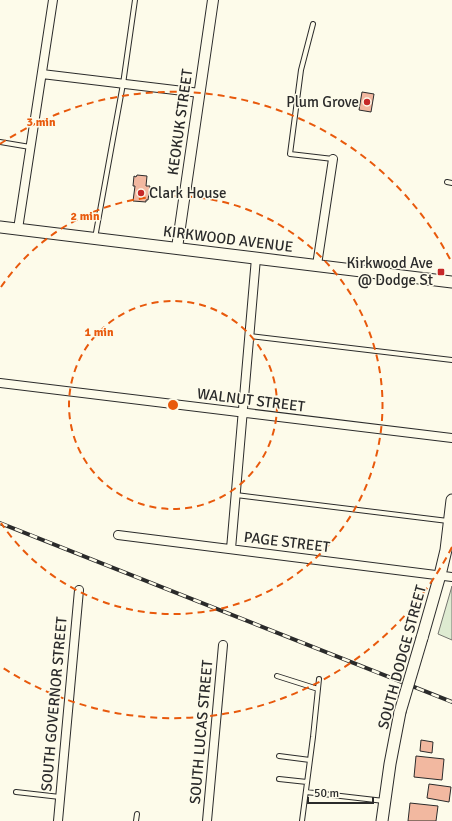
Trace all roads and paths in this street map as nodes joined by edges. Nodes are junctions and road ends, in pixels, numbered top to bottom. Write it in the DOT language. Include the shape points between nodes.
graph roads {
  1 [pos="53,0"];
  2 [pos="135,0"];
  3 [pos="213,0"];
  4 [pos="313,24"];
  5 [pos="42,74"];
  6 [pos="123,84"];
  7 [pos="200,93"];
  8 [pos="0,142"];
  9 [pos="30,147"];
  10 [pos="333,159"];
  11 [pos="0,227"];
  12 [pos="18,229"];
  13 [pos="95,238"];
  14 [pos="177,248"];
  15 [pos="256,258"];
  16 [pos="317,265"];
  17 [pos="452,282"];
  18 [pos="250,336"];
  19 [pos="452,360"];
  20 [pos="0,383"];
  21 [pos="243,413"];
  22 [pos="452,438"];
  23 [pos="236,494"];
  24 [pos="452,500"];
  25 [pos="451,521"];
  26 [pos="118,535"];
  27 [pos="231,549"];
  28 [pos="440,575"];
  29 [pos="452,577"];
  30 [pos="79,590"];
  31 [pos="223,645"];
  32 [pos="277,676"];
  33 [pos="318,679"];
  34 [pos="318,689"];
  35 [pos="279,756"];
  36 [pos="310,760"];
  37 [pos="279,779"];
  38 [pos="307,782"];
  39 [pos="16,792"];
  40 [pos="306,792"];
  41 [pos="60,797"];
  42 [pos="385,801"];
  43 [pos="137,814"];
  44 [pos="58,821"];
  45 [pos="136,821"];
  46 [pos="207,821"];
  47 [pos="302,821"];
  48 [pos="382,821"];
  1 -- 5 [label="street"];
  2 -- 6 [label="lane"];
  3 -- 7 [label="street, KEOKUK STREET"];
  4 -- 10 [label="lane" via="301,70 290,154"];
  5 -- 6 [label="street"];
  5 -- 9 [label="street"];
  6 -- 7 [label="street"];
  6 -- 13 [label="lane"];
  7 -- 14 [label="street, KEOKUK STREET"];
  8 -- 9 [label="lane"];
  9 -- 12 [label="street"];
  10 -- 16 [label="street"];
  11 -- 12 [label="main road, KIRKWOOD AVENUE"];
  12 -- 13 [label="main road, KIRKWOOD AVENUE"];
  13 -- 14 [label="main road, KIRKWOOD AVENUE"];
  14 -- 15 [label="main road, KIRKWOOD AVENUE"];
  15 -- 16 [label="main road, KIRKWOOD AVENUE"];
  15 -- 18 [label="street"];
  16 -- 17 [label="main road, KIRKWOOD AVENUE"];
  18 -- 19 [label="lane"];
  18 -- 21 [label="street"];
  20 -- 21 [label="street, WALNUT STREET"];
  21 -- 22 [label="street, WALNUT STREET"];
  21 -- 23 [label="street"];
  23 -- 25 [label="lane"];
  23 -- 27 [label="street"];
  24 -- 25 [label="main road, SOUTH DODGE STREET"];
  25 -- 28 [label="main road, SOUTH DODGE STREET"];
  26 -- 27 [label="street, PAGE STREET"];
  27 -- 28 [label="street, PAGE STREET"];
  28 -- 29 [label="street, PAGE STREET"];
  28 -- 42 [label="main road, SOUTH DODGE STREET, bridge" via="400,712"];
  30 -- 41 [label="street, SOUTH GOVERNOR STREET"];
  31 -- 46 [label="street, SOUTH LUCAS STREET"];
  32 -- 34 [label="lane"];
  33 -- 34 [label="lane"];
  34 -- 36 [label="lane"];
  35 -- 36 [label="lane"];
  36 -- 38 [label="lane"];
  37 -- 38 [label="lane"];
  38 -- 40 [label="lane"];
  39 -- 41 [label="lane"];
  40 -- 42 [label="lane"];
  40 -- 47 [label="lane"];
  41 -- 44 [label="street, SOUTH GOVERNOR STREET"];
  42 -- 48 [label="main road, SOUTH DODGE STREET"];
  43 -- 45 [label="lane"];
}
